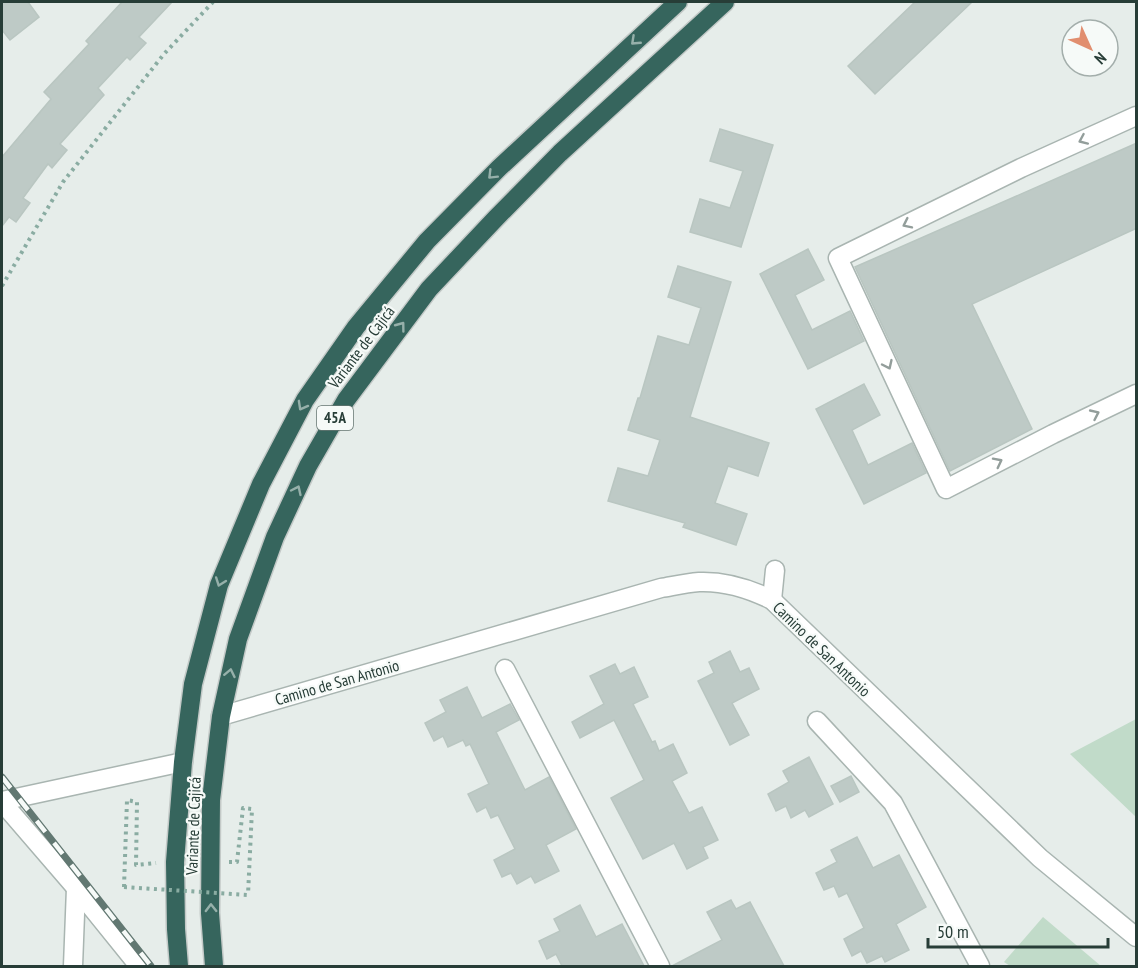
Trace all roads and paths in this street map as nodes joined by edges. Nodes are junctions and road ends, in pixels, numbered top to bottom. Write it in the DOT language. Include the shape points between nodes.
graph roads {
  1 [pos="213,2"];
  2 [pos="678,2"];
  3 [pos="725,2"];
  4 [pos="1137,116"];
  5 [pos="2,286"];
  6 [pos="1137,394"];
  7 [pos="775,570"];
  8 [pos="772,600"];
  9 [pos="505,669"];
  10 [pos="221,716"];
  11 [pos="817,722"];
  12 [pos="183,762"];
  13 [pos="2,802"];
  14 [pos="210,861"];
  15 [pos="175,862"];
  16 [pos="76,888"];
  17 [pos="1137,937"];
  18 [pos="73,966"];
  19 [pos="139,966"];
  20 [pos="179,966"];
  21 [pos="214,966"];
  22 [pos="660,966"];
  23 [pos="980,966"];
  1 -- 5 [label="path" via="164,54 63,182"];
  2 -- 12 [label="highway, Variante de Cajicá / 45A, one-way" via="499,168 427,241 356,327 305,400 261,484 219,585 194,684"];
  10 -- 3 [label="highway, Variante de Cajicá / 45A, one-way" via="238,639 275,537 308,466 346,400 429,289 496,218 560,153"];
  4 -- 6 [label="street, one-way" via="838,258 946,489"];
  7 -- 8 [label="street"];
  8 -- 10 [label="street, Camino de San Antonio" via="729,585 700,582 661,588"];
  8 -- 17 [label="street, Camino de San Antonio" via="1040,858"];
  9 -- 22 [label="street"];
  10 -- 14 [label="highway, Variante de Cajicá / 45A" via="211,801"];
  11 -- 23 [label="street" via="893,802"];
  12 -- 13 [label="street"];
  12 -- 15 [label="highway, Variante de Cajicá / 45A"];
  13 -- 16 [label="street"];
  14 -- 15 [label="path, bridge" via="237,862 243,808 252,809 248,895 124,887 127,800 137,802 136,865"];
  21 -- 14 [label="highway, Variante de Cajicá / 45A, one-way"];
  15 -- 20 [label="highway, Variante de Cajicá / 45A"];
  16 -- 18 [label="street"];
  16 -- 19 [label="street"];
}
